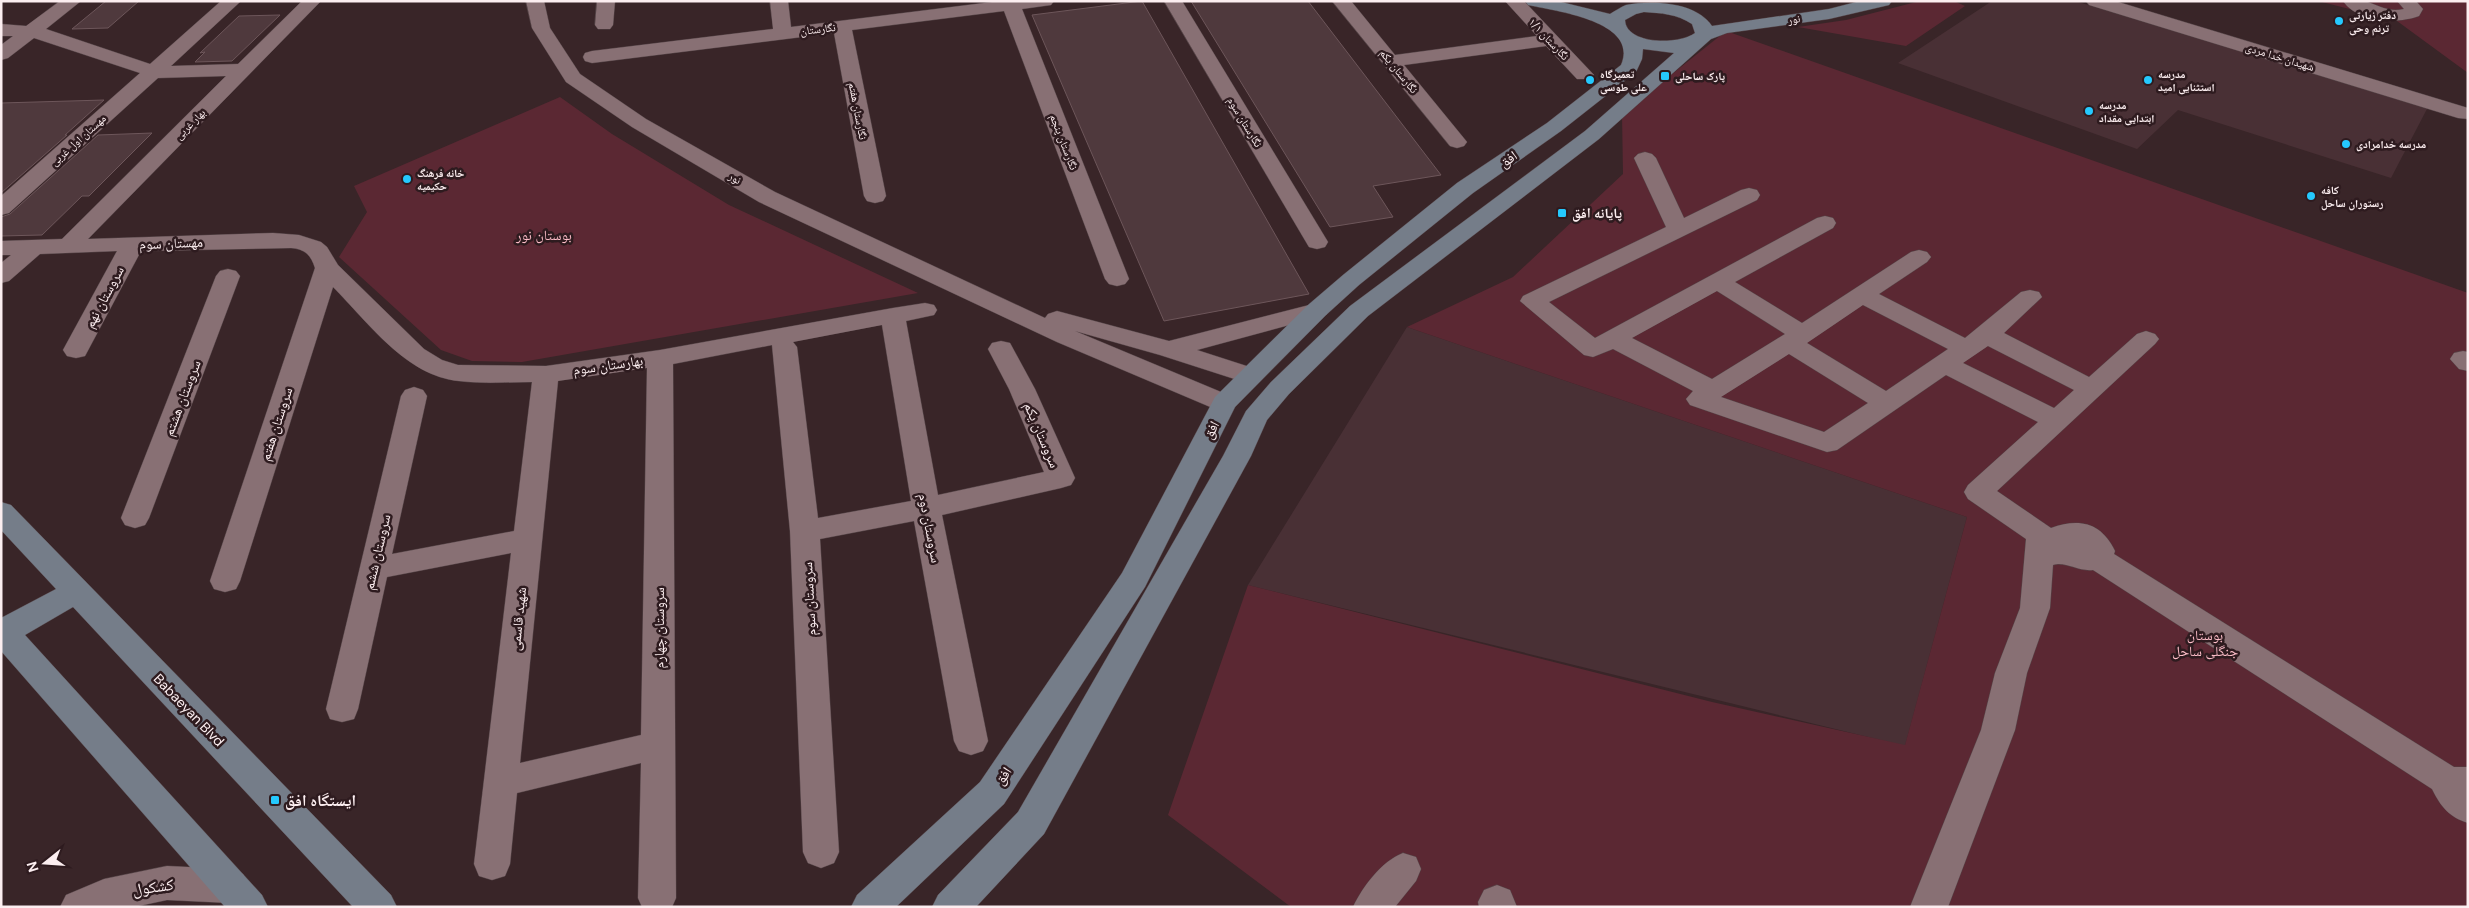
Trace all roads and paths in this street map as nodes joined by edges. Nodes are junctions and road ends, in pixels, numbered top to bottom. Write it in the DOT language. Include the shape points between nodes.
graph roads {
  1 [pos="72,1"];
  2 [pos="232,1"];
  3 [pos="312,1"];
  4 [pos="535,1"];
  5 [pos="606,1"];
  6 [pos="779,1"];
  7 [pos="1045,1"];
  8 [pos="1173,1"];
  9 [pos="1341,1"];
  10 [pos="1514,1"];
  11 [pos="1534,1"];
  12 [pos="1607,1"];
  13 [pos="1808,1"];
  14 [pos="1883,1"];
  15 [pos="2095,1"];
  16 [pos="2352,1"];
  17 [pos="2406,1"];
  18 [pos="1011,6"];
  19 [pos="945,7"];
  20 [pos="1644,7"];
  21 [pos="1672,9"];
  22 [pos="1736,9"];
  23 [pos="1717,10"];
  24 [pos="604,25"];
  25 [pos="842,26"];
  26 [pos="1,30"];
  27 [pos="1621,30"];
  28 [pos="30,32"];
  29 [pos="783,34"];
  30 [pos="1702,38"];
  31 [pos="1549,40"];
  32 [pos="1,54"];
  33 [pos="592,57"];
  34 [pos="1391,62"];
  35 [pos="244,70"];
  36 [pos="155,72"];
  37 [pos="1584,76"];
  38 [pos="2465,114"];
  39 [pos="1457,142"];
  40 [pos="1645,158"];
  41 [pos="1749,195"];
  42 [pos="875,196"];
  43 [pos="1,208"];
  44 [pos="1825,223"];
  45 [pos="1679,230"];
  46 [pos="1318,242"];
  47 [pos="133,244"];
  48 [pos="68,246"];
  49 [pos="34,247"];
  50 [pos="1,248"];
  51 [pos="1919,257"];
  52 [pos="327,268"];
  53 [pos="1,276"];
  54 [pos="228,276"];
  55 [pos="1117,279"];
  56 [pos="1720,282"];
  57 [pos="1862,295"];
  58 [pos="2030,298"];
  59 [pos="983,300"];
  60 [pos="925,310"];
  61 [pos="1318,310"];
  62 [pos="893,315"];
  63 [pos="1612,338"];
  64 [pos="1796,339"];
  65 [pos="2146,340"];
  66 [pos="1977,342"];
  67 [pos="784,347"];
  68 [pos="1001,349"];
  69 [pos="1169,349"];
  70 [pos="76,350"];
  71 [pos="660,358"];
  72 [pos="1946,364"];
  73 [pos="546,374"];
  74 [pos="1250,376"];
  75 [pos="1280,388"];
  76 [pos="2092,389"];
  77 [pos="1714,390"];
  78 [pos="414,396"];
  79 [pos="1224,403"];
  80 [pos="1887,403"];
  81 [pos="1255,417"];
  82 [pos="2057,420"];
  83 [pos="926,508"];
  84 [pos="1,512"];
  85 [pos="134,518"];
  86 [pos="806,532"];
  87 [pos="527,539"];
  88 [pos="2050,555"];
  89 [pos="373,569"];
  90 [pos="225,582"];
  91 [pos="76,592"];
  92 [pos="2,632"];
  93 [pos="342,709"];
  94 [pos="971,741"];
  95 [pos="659,745"];
  96 [pos="501,782"];
  97 [pos="2462,791"];
  98 [pos="822,852"];
  99 [pos="492,864"];
  100 [pos="1403,869"];
  101 [pos="239,896"];
  102 [pos="657,898"];
  103 [pos="80,907"];
  104 [pos="378,907"];
  105 [pos="870,907"];
  106 [pos="951,907"];
  107 [pos="1372,907"];
  108 [pos="1929,907"];
  1 -- 28 [label="street"];
  2 -- 36 [label="street, مهستان اول غربی"];
  3 -- 35 [label="street, بهار غربی"];
  4 -- 59 [label="street, نور" via="541,28 573,78 639,123 767,197"];
  5 -- 24 [label="street"];
  6 -- 29 [label="street"];
  7 -- 18 [label="street, نگارستان"];
  8 -- 46 [label="street, نگارستان سوم"];
  9 -- 34 [label="street, نگارستان یکم"];
  10 -- 31 [label="street, نگارستان ۱/۱"];
  11 -- 27 [label="main road, نور" via="1594,15"];
  12 -- 20 [label="main road"];
  13 -- 22 [label="main road, نور"];
  14 -- 30 [label="main road, نور" via="1829,14 1724,28"];
  15 -- 38 [label="street, شهیدان خدا مردی"];
  16 -- 17 [label="street" via="2371,11 2402,16 2413,12"];
  18 -- 19 [label="street, نگارستان"];
  18 -- 55 [label="street, نگارستان پنجم"];
  19 -- 25 [label="street, نگارستان"];
  20 -- 21 [label="main road"];
  20 -- 27 [label="main road" via="1622,12 1616,18"];
  21 -- 23 [label="main road"];
  21 -- 30 [label="main road" via="1695,18 1705,30"];
  25 -- 29 [label="street, نگارستان"];
  25 -- 42 [label="street, نگارستان هفتم"];
  26 -- 28 [label="street"];
  27 -- 30 [label="main road, نور" via="1639,42 1667,47"];
  27 -- 61 [label="main road, افق" via="1634,47 1635,58 1629,68 1554,127 1465,188"];
  28 -- 32 [label="street"];
  28 -- 36 [label="street"];
  29 -- 33 [label="street, نگارستان"];
  30 -- 75 [label="main road" via="1592,135 1359,311"];
  31 -- 34 [label="street"];
  31 -- 37 [label="street, نگارستان ۱/۱"];
  34 -- 39 [label="street, نگارستان یکم"];
  35 -- 36 [label="street"];
  35 -- 48 [label="street, بهار غربی"];
  36 -- 43 [label="street, مهستان اول غربی"];
  40 -- 45 [label="street"];
  41 -- 45 [label="street"];
  44 -- 56 [label="street"];
  45 -- 63 [label="street" via="1532,301 1593,349"];
  47 -- 48 [label="street, مهستان سوم"];
  47 -- 52 [label="street, مهستان سوم" via="296,241 314,246 324,254"];
  47 -- 70 [label="street, سروستان نهم"];
  48 -- 49 [label="street, مهستان سوم"];
  49 -- 50 [label="street, مهستان سوم"];
  49 -- 53 [label="street"];
  51 -- 57 [label="street"];
  52 -- 73 [label="street, بهارستان سوم" via="415,355 433,366 458,373"];
  52 -- 90 [label="street, سروستان هفتم"];
  54 -- 85 [label="street, سروستان هشتم"];
  56 -- 63 [label="street"];
  56 -- 64 [label="street"];
  57 -- 64 [label="street"];
  57 -- 66 [label="street"];
  58 -- 66 [label="street"];
  59 -- 69 [label="street"];
  59 -- 79 [label="street"];
  60 -- 62 [label="street, بهارستان سوم"];
  61 -- 69 [label="street"];
  61 -- 74 [label="main road, افق"];
  62 -- 71 [label="street, بهارستان سوم"];
  62 -- 83 [label="street, سروستان دوم"];
  63 -- 77 [label="street"];
  64 -- 77 [label="street"];
  64 -- 80 [label="street"];
  65 -- 76 [label="street"];
  66 -- 72 [label="street"];
  66 -- 76 [label="street"];
  67 -- 86 [label="street, سروستان سوم"];
  68 -- 83 [label="street, سروستان یکم" via="1061,478"];
  69 -- 74 [label="street"];
  71 -- 73 [label="street, بهارستان سوم"];
  71 -- 95 [label="street, سروستان چهارم"];
  72 -- 80 [label="street"];
  72 -- 82 [label="street"];
  73 -- 87 [label="street, شهید قاسمی"];
  74 -- 75 [label="main road"];
  74 -- 79 [label="main road, افق"];
  75 -- 81 [label="main road"];
  76 -- 82 [label="street"];
  77 -- 80 [label="street" via="1698,399 1827,443"];
  78 -- 89 [label="street, سروستان ششم"];
  79 -- 81 [label="main road"];
  79 -- 105 [label="main road, افق" via="1134,579 992,793"];
  81 -- 106 [label="main road" via="1232,464 1031,823"];
  82 -- 88 [label="street" via="1978,492 2041,535"];
  83 -- 86 [label="street"];
  83 -- 94 [label="street, سروستان دوم"];
  84 -- 91 [label="main road, Babaeyan Blvd"];
  86 -- 98 [label="street, سروستان سوم"];
  87 -- 89 [label="street"];
  87 -- 96 [label="street, شهید قاسمی"];
  88 -- 97 [label="street" via="2057,537 2064,532 2077,532 2095,543 2100,551 2097,558"];
  88 -- 108 [label="street" via="2011,673 1998,730"];
  89 -- 93 [label="street, سروستان ششم"];
  91 -- 92 [label="main road"];
  91 -- 104 [label="main road, Babaeyan Blvd"];
  92 -- 101 [label="main road"];
  95 -- 96 [label="street"];
  95 -- 102 [label="street, سروستان چهارم"];
  96 -- 99 [label="street, شهید قاسمی"];
  100 -- 107 [label="street"];
  101 -- 103 [label="street, کشکول" via="167,883 104,896"];
}
